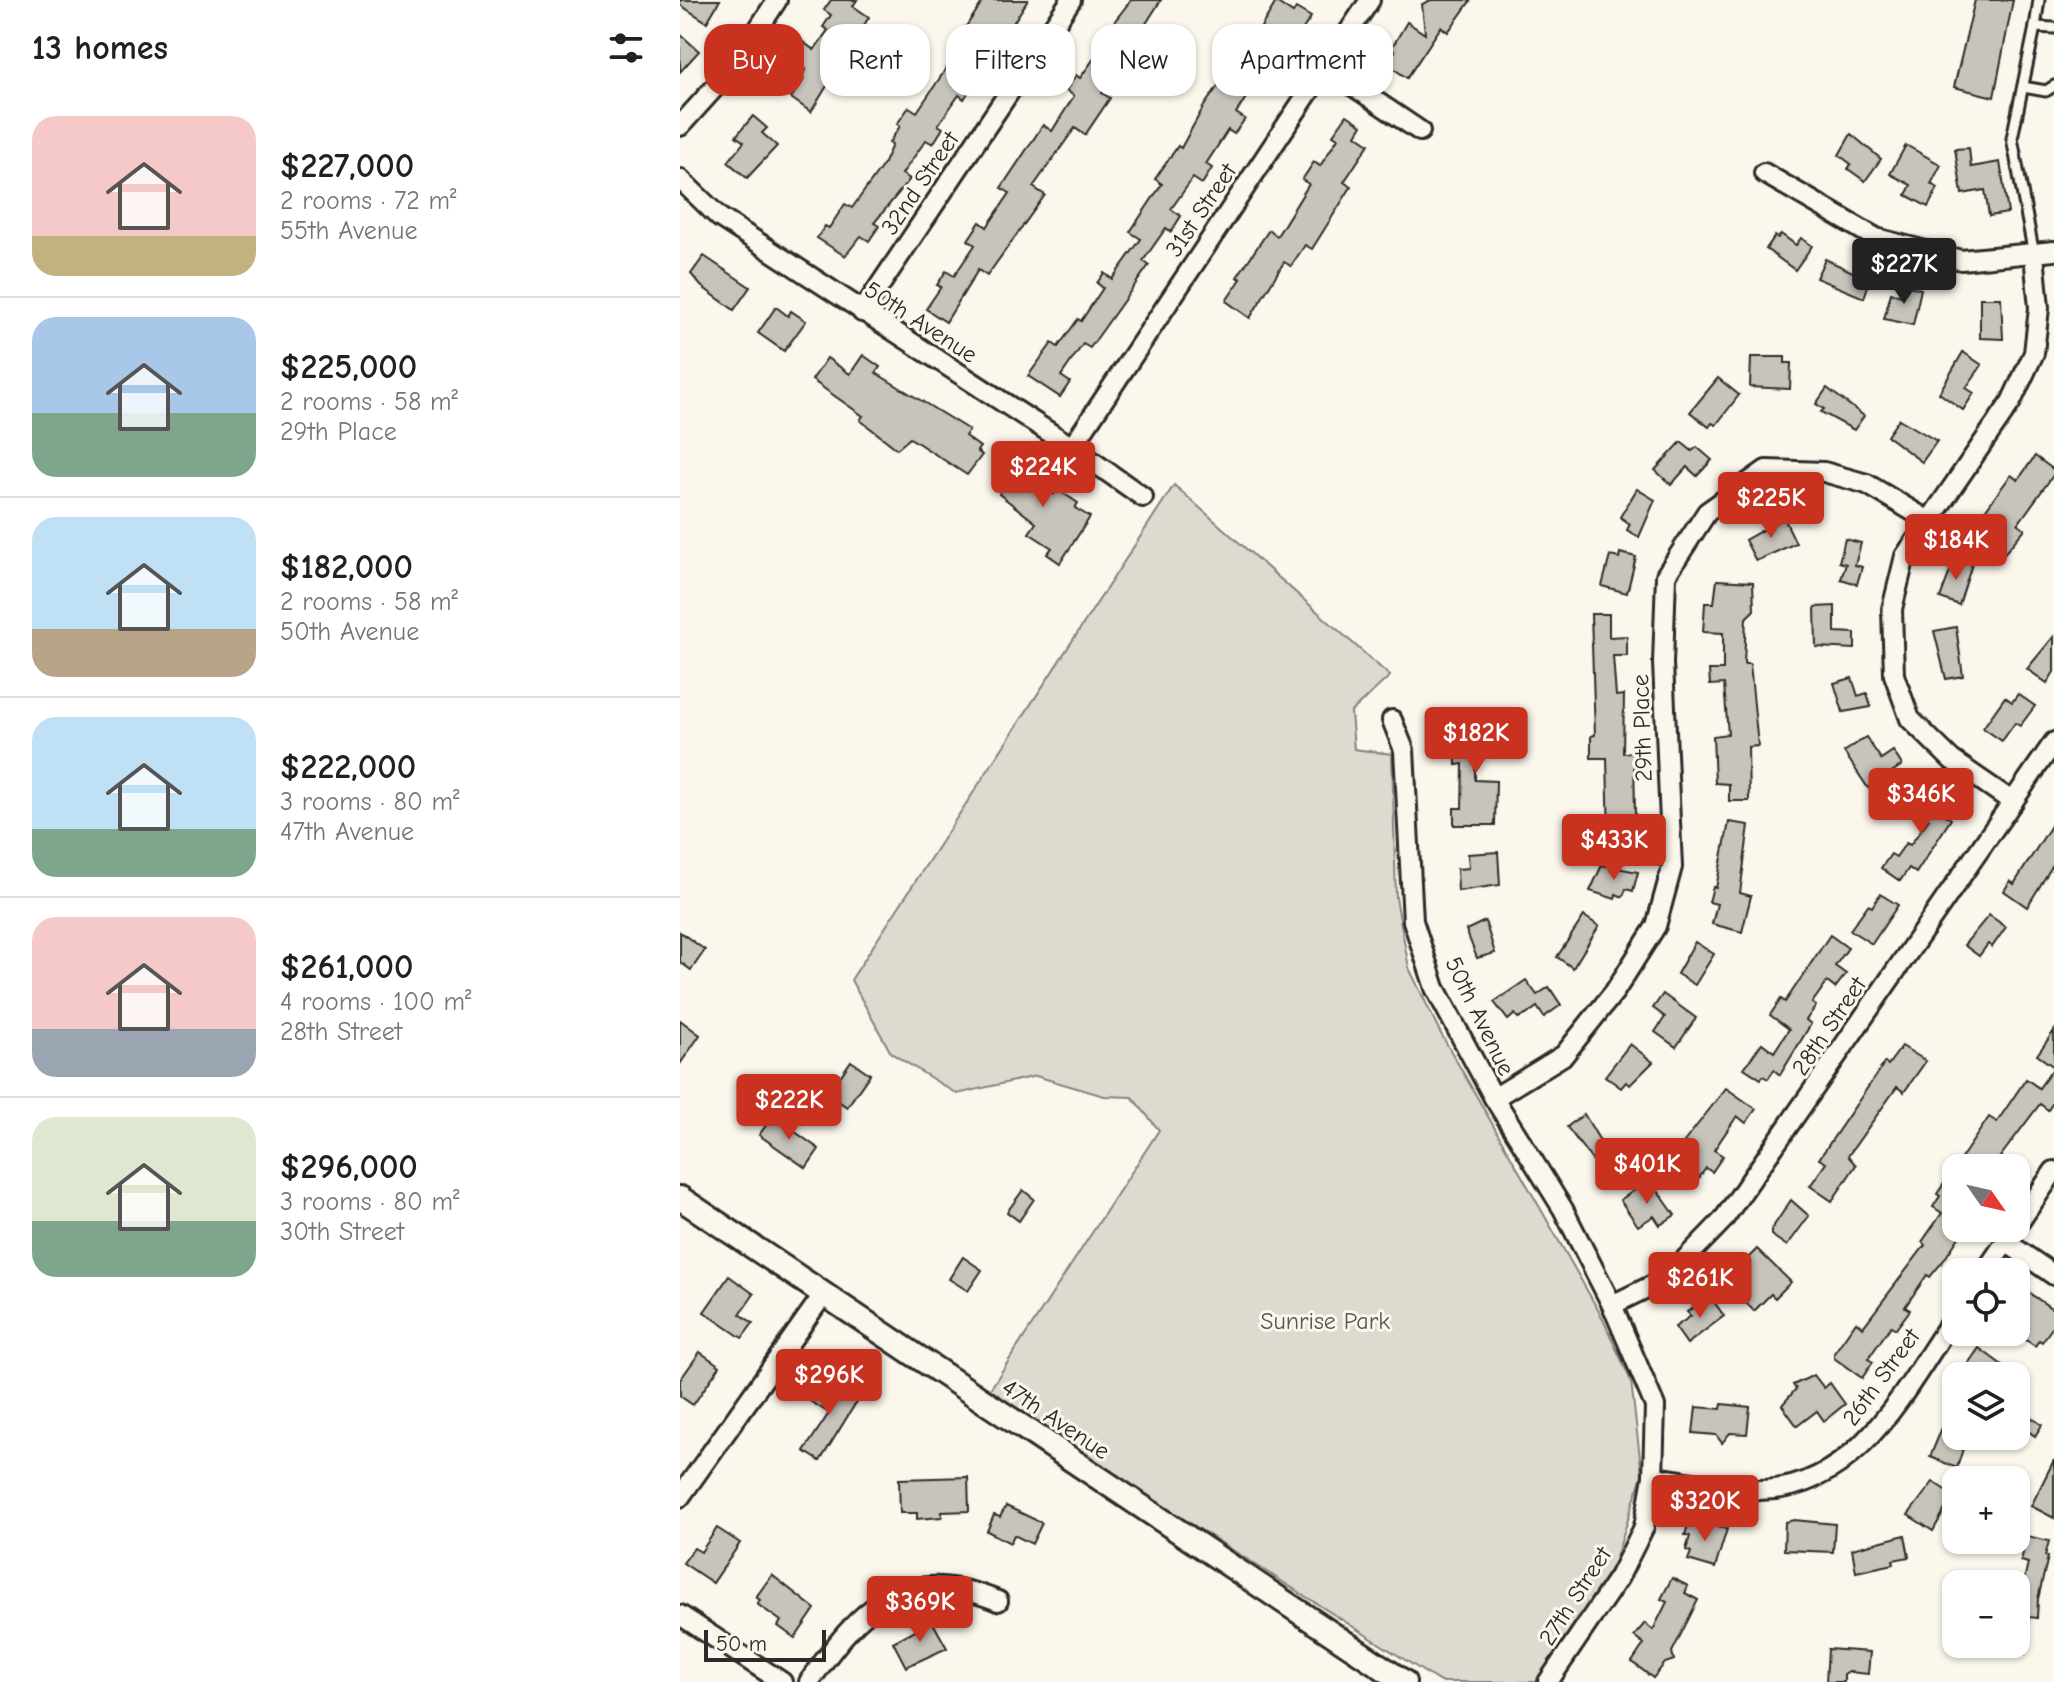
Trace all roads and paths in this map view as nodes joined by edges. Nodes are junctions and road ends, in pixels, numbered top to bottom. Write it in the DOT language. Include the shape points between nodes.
graph roads {
  1 [pos="777,0"];
  2 [pos="1071,0"];
  3 [pos="1370,0"];
  4 [pos="2039,0"];
  5 [pos="1354,24"];
  6 [pos="2035,27"];
  7 [pos="2054,28"];
  8 [pos="2054,86"];
  9 [pos="2023,87"];
  10 [pos="1306,96"];
  11 [pos="1368,96"];
  12 [pos="680,126"];
  13 [pos="1420,131"];
  14 [pos="1764,173"];
  15 [pos="680,179"];
  16 [pos="2054,251"];
  17 [pos="2034,255"];
  18 [pos="862,312"];
  19 [pos="1072,447"];
  20 [pos="1143,497"];
  21 [pos="1929,521"];
  22 [pos="1392,720"];
  23 [pos="2054,742"];
  24 [pos="2013,802"];
  25 [pos="1494,1098"];
  26 [pos="2054,1171"];
  27 [pos="680,1198"];
  28 [pos="2030,1206"];
  29 [pos="2022,1242"];
  30 [pos="2054,1275"];
  31 [pos="823,1295"];
  32 [pos="1612,1305"];
  33 [pos="1942,1334"];
  34 [pos="1653,1477"];
  35 [pos="680,1497"];
  36 [pos="998,1601"];
  37 [pos="680,1615"];
  38 [pos="782,1682"];
  39 [pos="809,1682"];
  40 [pos="1404,1682"];
  41 [pos="1548,1682"];
  1 -- 12 [label="street" via="735,65"];
  2 -- 18 [label="street, 32nd Street"];
  3 -- 5 [label="street, 31st Street"];
  4 -- 6 [label="lane"];
  6 -- 7 [label="lane"];
  6 -- 9 [label="lane"];
  8 -- 9 [label="lane" via="2046,91"];
  9 -- 17 [label="lane" via="2012,138"];
  10 -- 19 [label="street, 31st Street"];
  11 -- 13 [label="street"];
  14 -- 17 [label="street" via="1876,238 1961,260"];
  15 -- 18 [label="street, 50th Avenue" via="719,217"];
  16 -- 17 [label="street"];
  17 -- 21 [label="street" via="2039,308 2034,353 2011,402"];
  18 -- 19 [label="street, 50th Avenue"];
  19 -- 20 [label="street, 50th Avenue"];
  21 -- 24 [label="street" via="1905,556 1892,609 1894,675 1910,719 1952,760"];
  21 -- 25 [label="street, 29th Place" via="1867,484 1824,472 1766,470 1707,512 1666,575 1663,663 1672,867 1656,926 1615,991 1564,1055"];
  22 -- 25 [label="street, 50th Avenue" via="1404,750 1413,921 1435,988"];
  23 -- 24 [label="street, 28th Street"];
  24 -- 32 [label="street, 28th Street" via="1723,1220 1667,1278"];
  25 -- 32 [label="street, 50th Avenue" via="1563,1209"];
  26 -- 28 [label="street"];
  27 -- 31 [label="street, 47th Avenue"];
  29 -- 30 [label="street"];
  31 -- 35 [label="street"];
  31 -- 40 [label="street, 47th Avenue"];
  32 -- 34 [label="street, 27th Street" via="1655,1406"];
  33 -- 34 [label="street, 26th Street" via="1875,1431 1812,1481 1759,1490"];
  34 -- 41 [label="street, 27th Street" via="1644,1527 1619,1577"];
  36 -- 39 [label="street" via="940,1586 898,1594 851,1624"];
  37 -- 38 [label="street"];
}
